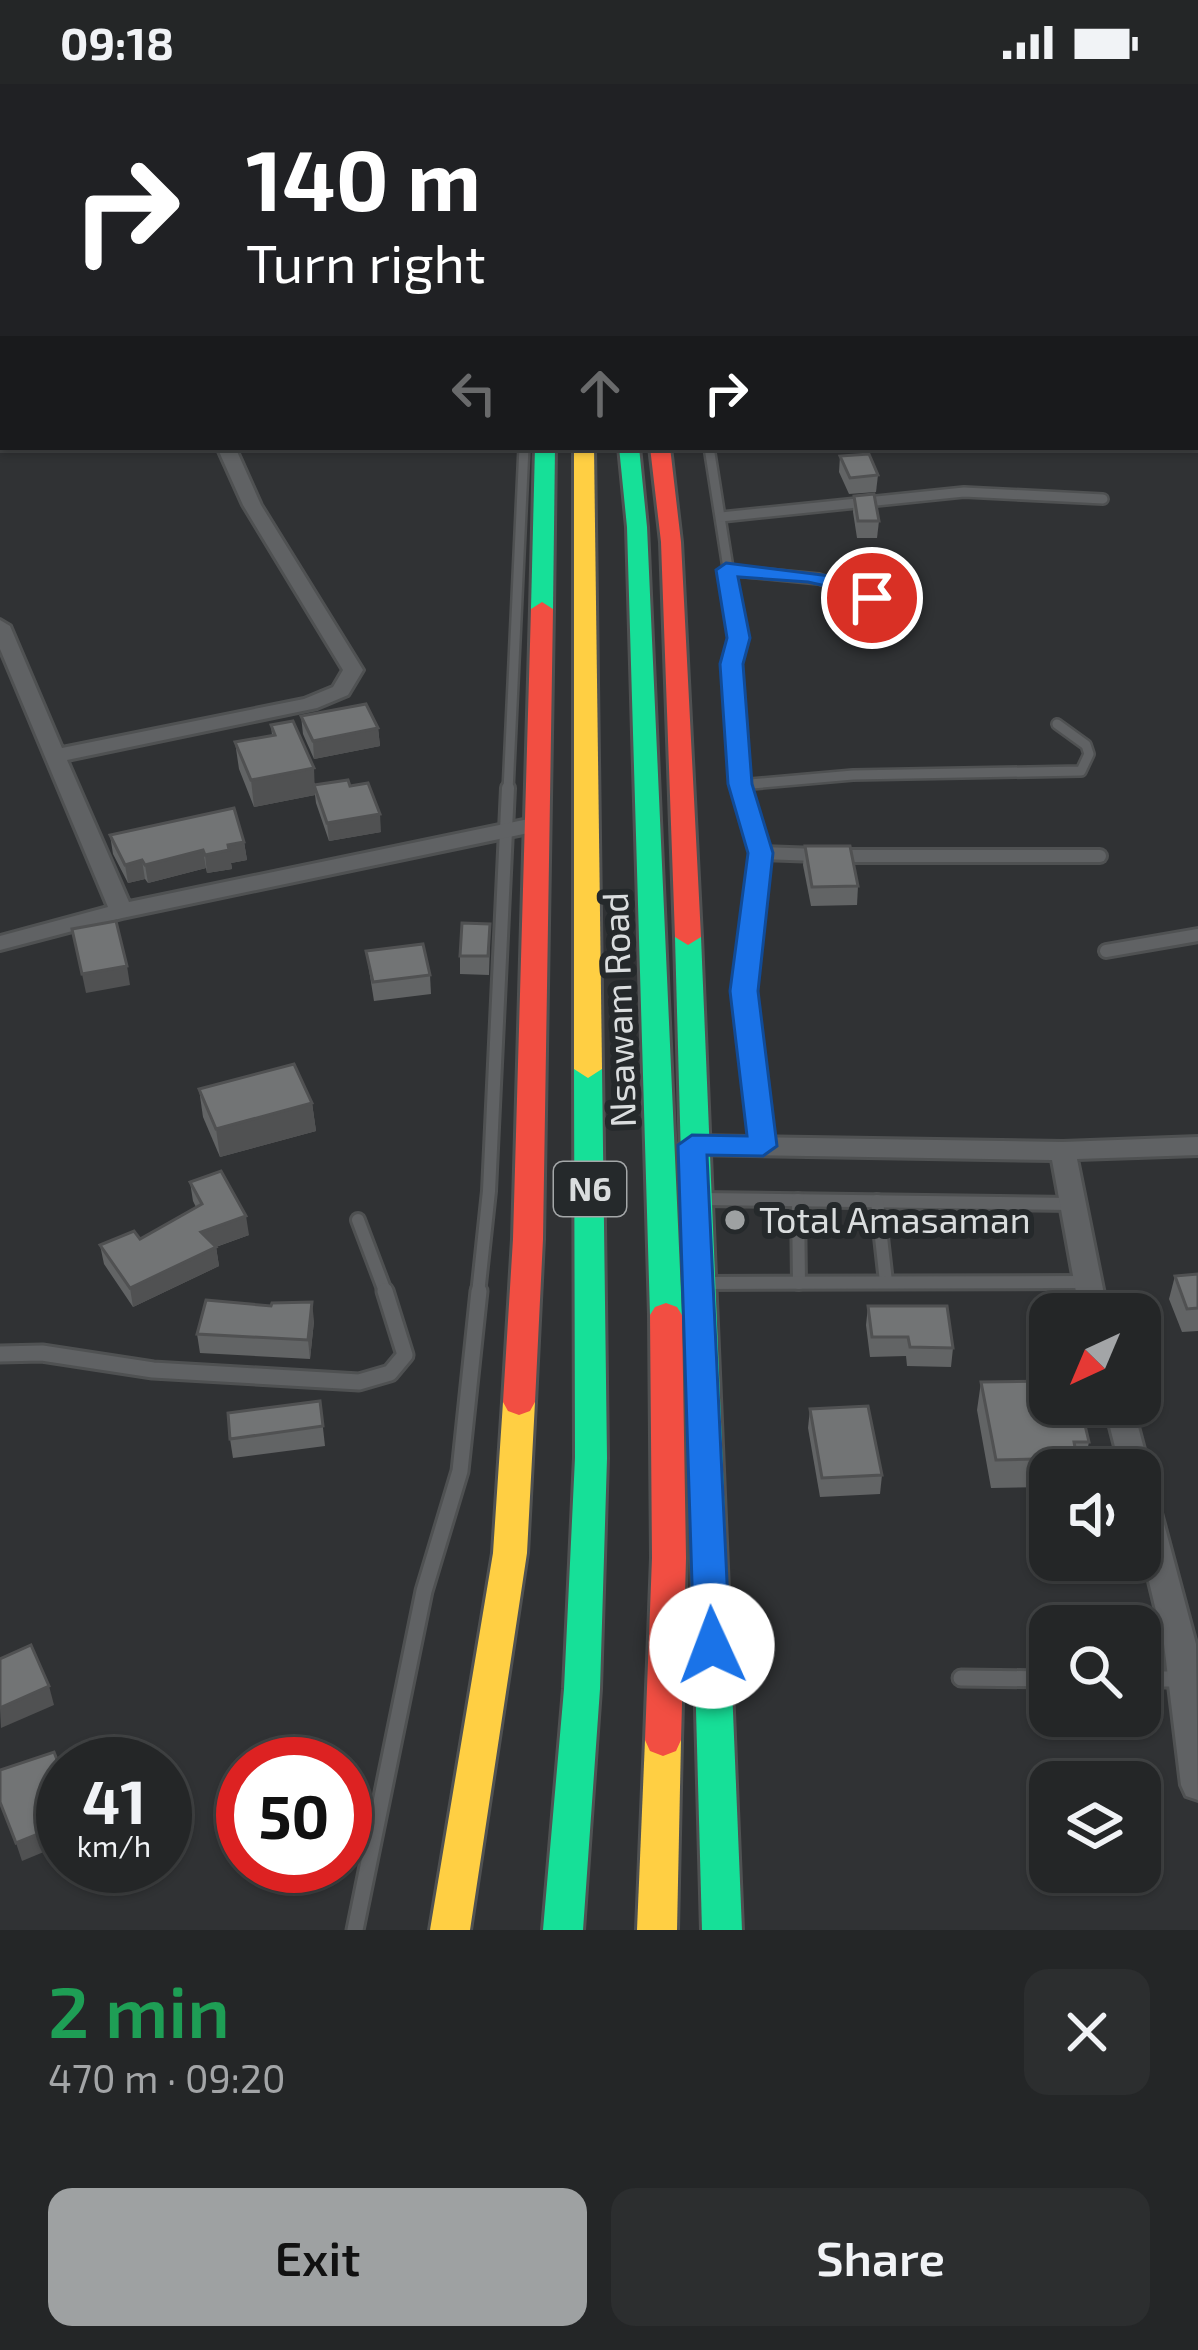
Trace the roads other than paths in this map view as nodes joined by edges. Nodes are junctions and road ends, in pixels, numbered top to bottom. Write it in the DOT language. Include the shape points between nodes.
graph roads {
  1 [pos="227,450"];
  2 [pos="524,450"];
  3 [pos="545,450"];
  4 [pos="584,450"];
  5 [pos="629,450"];
  6 [pos="660,450"];
  7 [pos="710,450"];
  8 [pos="1103,499"];
  9 [pos="721,517"];
  10 [pos="726,570"];
  11 [pos="872,598"];
  12 [pos="0,626"];
  13 [pos="1057,724"];
  14 [pos="54,756"];
  15 [pos="740,784"];
  16 [pos="538,824"];
  17 [pos="506,830"];
  18 [pos="760,853"];
  19 [pos="1100,856"];
  20 [pos="121,911"];
  21 [pos="1198,935"];
  22 [pos="0,943"];
  23 [pos="1106,951"];
  24 [pos="692,1145"];
  25 [pos="763,1146"];
  26 [pos="1198,1146"];
  27 [pos="1063,1151"];
  28 [pos="695,1199"];
  29 [pos="799,1200"];
  30 [pos="877,1201"];
  31 [pos="1072,1204"];
  32 [pos="358,1220"];
  33 [pos="886,1282"];
  34 [pos="1085,1282"];
  35 [pos="698,1283"];
  36 [pos="800,1283"];
  37 [pos="1088,1293"];
  38 [pos="0,1354"];
  39 [pos="1161,1577"];
  40 [pos="961,1678"];
  41 [pos="1029,1678"];
  42 [pos="1161,1679"];
  43 [pos="1184,1679"];
  44 [pos="1198,1785"];
  45 [pos="355,1930"];
  46 [pos="450,1930"];
  47 [pos="563,1930"];
  48 [pos="657,1930"];
  49 [pos="722,1930"];
  1 -- 14 [label="street" via="238,484 353,670 341,691 310,704"];
  2 -- 17 [label="lane"];
  3 -- 16 [label="main road"];
  4 -- 47 [label="main road, Nsawam Road / N6" via="590,1458"];
  5 -- 48 [label="main road, Nsawam Road / N6" via="669,1385"];
  6 -- 24 [label="main road"];
  7 -- 9 [label="lane"];
  8 -- 9 [label="lane" via="964,492"];
  9 -- 10 [label="lane"];
  10 -- 11 [label="lane" via="808,576"];
  10 -- 15 [label="lane" via="739,638 732,664"];
  12 -- 14 [label="street"];
  13 -- 15 [label="lane" via="1086,746 1081,771"];
  14 -- 20 [label="street"];
  15 -- 18 [label="lane"];
  16 -- 17 [label="street"];
  16 -- 46 [label="main road" via="511,1553"];
  17 -- 20 [label="street"];
  17 -- 45 [label="lane" via="489,1191 460,1471 424,1591"];
  18 -- 19 [label="lane"];
  18 -- 25 [label="lane" via="744,991"];
  20 -- 22 [label="street"];
  21 -- 23 [label="lane"];
  24 -- 25 [label="street"];
  24 -- 28 [label="main road"];
  25 -- 27 [label="street"];
  26 -- 27 [label="street"];
  27 -- 31 [label="street"];
  28 -- 29 [label="lane"];
  28 -- 35 [label="main road"];
  29 -- 30 [label="lane"];
  29 -- 36 [label="lane"];
  30 -- 31 [label="lane"];
  30 -- 33 [label="lane"];
  31 -- 34 [label="street"];
  32 -- 38 [label="lane" via="403,1339 405,1355 390,1373 307,1381"];
  33 -- 34 [label="lane"];
  33 -- 36 [label="lane"];
  34 -- 37 [label="street"];
  35 -- 36 [label="lane"];
  35 -- 49 [label="main road"];
  39 -- 43 [label="street"];
  40 -- 41 [label="lane"];
  42 -- 43 [label="lane"];
  43 -- 44 [label="street"];
}
